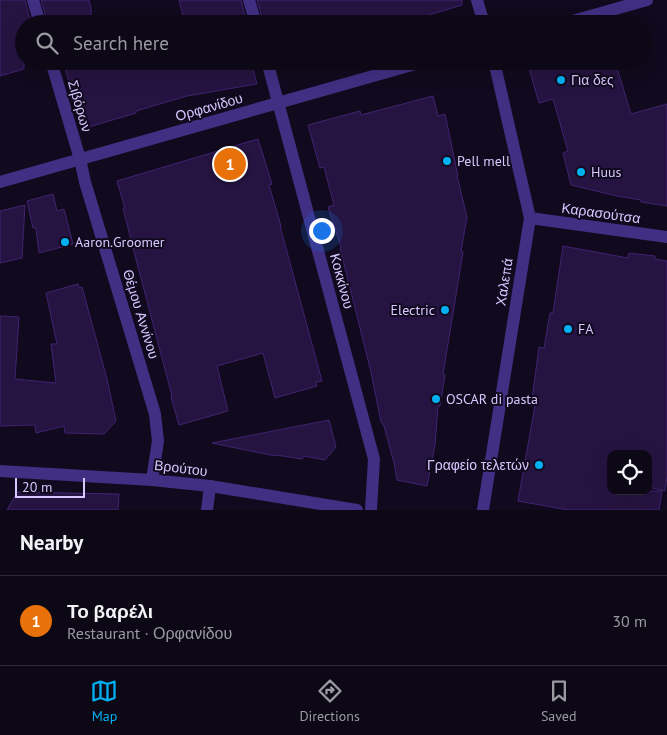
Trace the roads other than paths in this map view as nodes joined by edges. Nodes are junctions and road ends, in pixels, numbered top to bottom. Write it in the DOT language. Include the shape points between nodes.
graph roads {
  1 [pos="33,0"];
  2 [pos="249,0"];
  3 [pos="477,0"];
  4 [pos="647,0"];
  5 [pos="37,15"];
  6 [pos="253,15"];
  7 [pos="481,15"];
  8 [pos="594,15"];
  9 [pos="54,70"];
  10 [pos="270,70"];
  11 [pos="394,70"];
  12 [pos="496,70"];
  13 [pos="279,103"];
  14 [pos="80,159"];
  15 [pos="0,182"];
  16 [pos="530,218"];
  17 [pos="667,237"];
  18 [pos="0,471"];
  19 [pos="152,480"];
  20 [pos="210,486"];
  21 [pos="207,510"];
  22 [pos="357,510"];
  23 [pos="371,510"];
  24 [pos="483,510"];
  1 -- 5 [label="street"];
  2 -- 6 [label="street"];
  3 -- 7 [label="street"];
  4 -- 8 [label="street"];
  9 -- 14 [label="street, Σιβόρων"];
  10 -- 13 [label="street, Κοκκίνου"];
  11 -- 13 [label="street, Ορφανίδου"];
  12 -- 16 [label="street, Χαλεπά"];
  13 -- 14 [label="street, Ορφανίδου"];
  13 -- 23 [label="street, Κοκκίνου" via="374,459"];
  14 -- 15 [label="street, Ορφανίδου"];
  14 -- 19 [label="street, Θέμου Αννίνου" via="155,414 158,441"];
  16 -- 17 [label="street, Καρασούτσα"];
  16 -- 24 [label="street, Χαλεπά"];
  18 -- 19 [label="street, Βρούτου"];
  19 -- 20 [label="street, Βρούτου"];
  20 -- 21 [label="street"];
  20 -- 22 [label="street, Βρούτου"];
}
